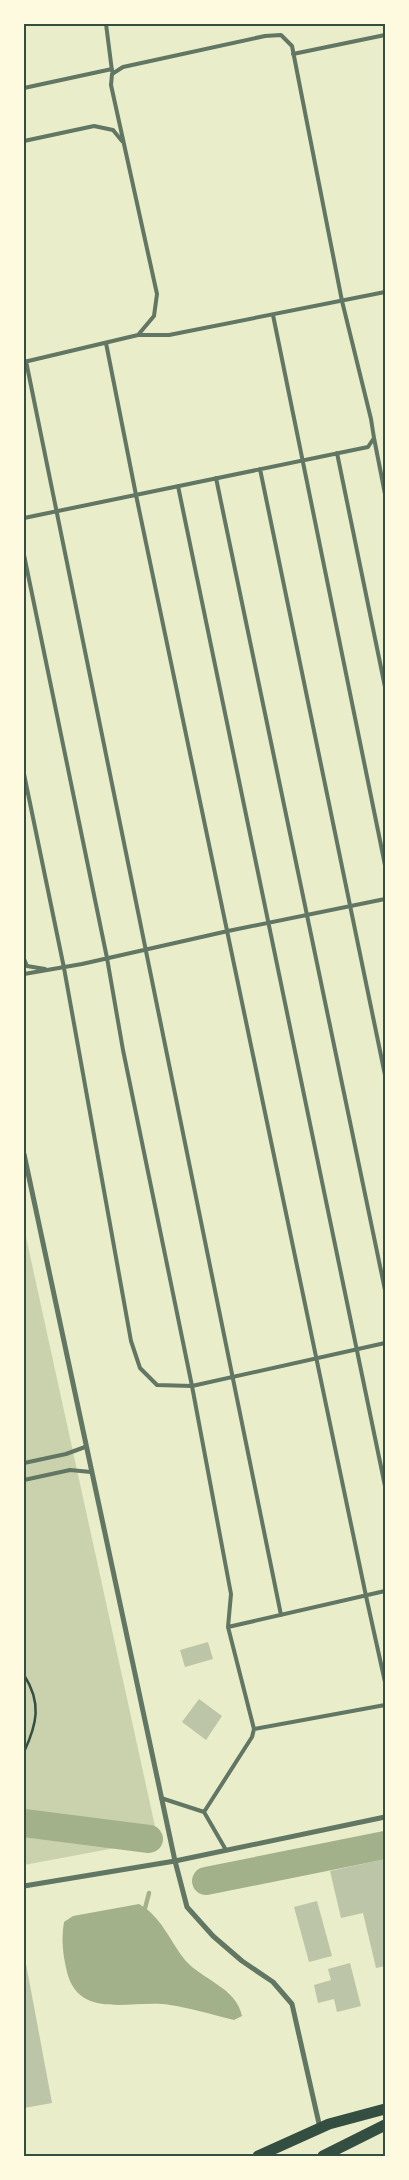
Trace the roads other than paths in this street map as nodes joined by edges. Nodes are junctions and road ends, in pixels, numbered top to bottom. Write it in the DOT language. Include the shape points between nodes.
graph roads {
  1 [pos="106,24"];
  2 [pos="385,35"];
  3 [pos="294,54"];
  4 [pos="112,72"];
  5 [pos="24,88"];
  6 [pos="24,141"];
  7 [pos="124,142"];
  8 [pos="385,292"];
  9 [pos="342,301"];
  10 [pos="273,315"];
  11 [pos="138,335"];
  12 [pos="106,343"];
  13 [pos="25,362"];
  14 [pos="374,438"];
  15 [pos="337,453"];
  16 [pos="303,460"];
  17 [pos="260,469"];
  18 [pos="216,478"];
  19 [pos="178,486"];
  20 [pos="385,494"];
  21 [pos="136,495"];
  22 [pos="56,512"];
  23 [pos="24,518"];
  24 [pos="24,555"];
  25 [pos="385,686"];
  26 [pos="24,774"];
  27 [pos="385,865"];
  28 [pos="385,899"];
  29 [pos="350,906"];
  30 [pos="307,915"];
  31 [pos="269,922"];
  32 [pos="228,931"];
  33 [pos="145,950"];
  34 [pos="107,958"];
  35 [pos="24,959"];
  36 [pos="64,968"];
  37 [pos="50,970"];
  38 [pos="24,974"];
  39 [pos="385,1075"];
  40 [pos="24,1154"];
  41 [pos="385,1290"];
  42 [pos="385,1343"];
  43 [pos="357,1349"];
  44 [pos="316,1357"];
  45 [pos="234,1376"];
  46 [pos="192,1386"];
  47 [pos="85,1447"];
  48 [pos="24,1463"];
  49 [pos="91,1472"];
  50 [pos="24,1480"];
  51 [pos="385,1486"];
  52 [pos="385,1591"];
  53 [pos="366,1596"];
  54 [pos="281,1615"];
  55 [pos="228,1627"];
  56 [pos="385,1682"];
  57 [pos="385,1705"];
  58 [pos="254,1729"];
  59 [pos="161,1798"];
  60 [pos="204,1812"];
  61 [pos="385,1817"];
  62 [pos="226,1850"];
  63 [pos="175,1861"];
  64 [pos="24,1886"];
  65 [pos="385,2109"];
  66 [pos="385,2125"];
  67 [pos="320,2128"];
  68 [pos="258,2156"];
  69 [pos="323,2156"];
  1 -- 4 [label="lane"];
  2 -- 3 [label="lane"];
  3 -- 4 [label="lane" via="292,46 281,36 265,36"];
  3 -- 9 [label="lane"];
  4 -- 5 [label="lane"];
  4 -- 7 [label="lane" via="111,85"];
  6 -- 7 [label="lane" via="94,126 112,130"];
  7 -- 11 [label="lane" via="157,294 154,316"];
  8 -- 9 [label="lane"];
  9 -- 10 [label="lane"];
  9 -- 14 [label="lane"];
  10 -- 11 [label="lane" via="169,335"];
  10 -- 16 [label="lane"];
  11 -- 12 [label="lane"];
  12 -- 13 [label="lane"];
  12 -- 21 [label="lane"];
  13 -- 22 [label="lane"];
  14 -- 15 [label="lane" via="368,447"];
  14 -- 20 [label="lane"];
  15 -- 16 [label="lane"];
  15 -- 25 [label="lane"];
  16 -- 17 [label="lane"];
  16 -- 27 [label="lane"];
  17 -- 18 [label="lane"];
  17 -- 29 [label="lane"];
  18 -- 19 [label="lane"];
  18 -- 30 [label="lane"];
  19 -- 21 [label="lane"];
  19 -- 31 [label="lane"];
  21 -- 22 [label="lane"];
  21 -- 32 [label="lane"];
  22 -- 23 [label="lane"];
  22 -- 33 [label="lane"];
  24 -- 34 [label="lane"];
  26 -- 36 [label="lane"];
  28 -- 29 [label="lane"];
  29 -- 30 [label="lane"];
  29 -- 39 [label="lane"];
  30 -- 31 [label="lane"];
  30 -- 41 [label="lane"];
  31 -- 32 [label="lane"];
  31 -- 43 [label="lane"];
  32 -- 33 [label="lane"];
  32 -- 44 [label="lane"];
  33 -- 34 [label="lane"];
  33 -- 45 [label="lane"];
  34 -- 36 [label="lane"];
  34 -- 46 [label="lane"];
  35 -- 37 [label="lane" via="27,966"];
  36 -- 37 [label="lane"];
  36 -- 46 [label="lane" via="131,1341 140,1368 157,1385"];
  37 -- 38 [label="lane"];
  40 -- 47 [label="street"];
  42 -- 43 [label="lane"];
  43 -- 44 [label="lane"];
  43 -- 51 [label="lane"];
  44 -- 45 [label="lane"];
  44 -- 53 [label="lane"];
  45 -- 46 [label="lane"];
  45 -- 54 [label="lane"];
  46 -- 55 [label="lane" via="231,1594"];
  47 -- 48 [label="lane"];
  47 -- 49 [label="street"];
  49 -- 50 [label="lane" via="70,1470"];
  49 -- 59 [label="street"];
  52 -- 53 [label="lane"];
  53 -- 54 [label="lane"];
  53 -- 56 [label="lane"];
  54 -- 55 [label="lane"];
  55 -- 58 [label="lane"];
  57 -- 58 [label="lane"];
  58 -- 60 [label="lane"];
  59 -- 60 [label="lane"];
  59 -- 63 [label="street"];
  60 -- 62 [label="lane"];
  61 -- 62 [label="street"];
  62 -- 63 [label="street"];
  63 -- 64 [label="street"];
  63 -- 67 [label="street" via="187,1907 213,1936 273,1982 292,2004"];
  65 -- 67 [label="main road"];
  66 -- 69 [label="main road"];
  67 -- 68 [label="main road"];
}
